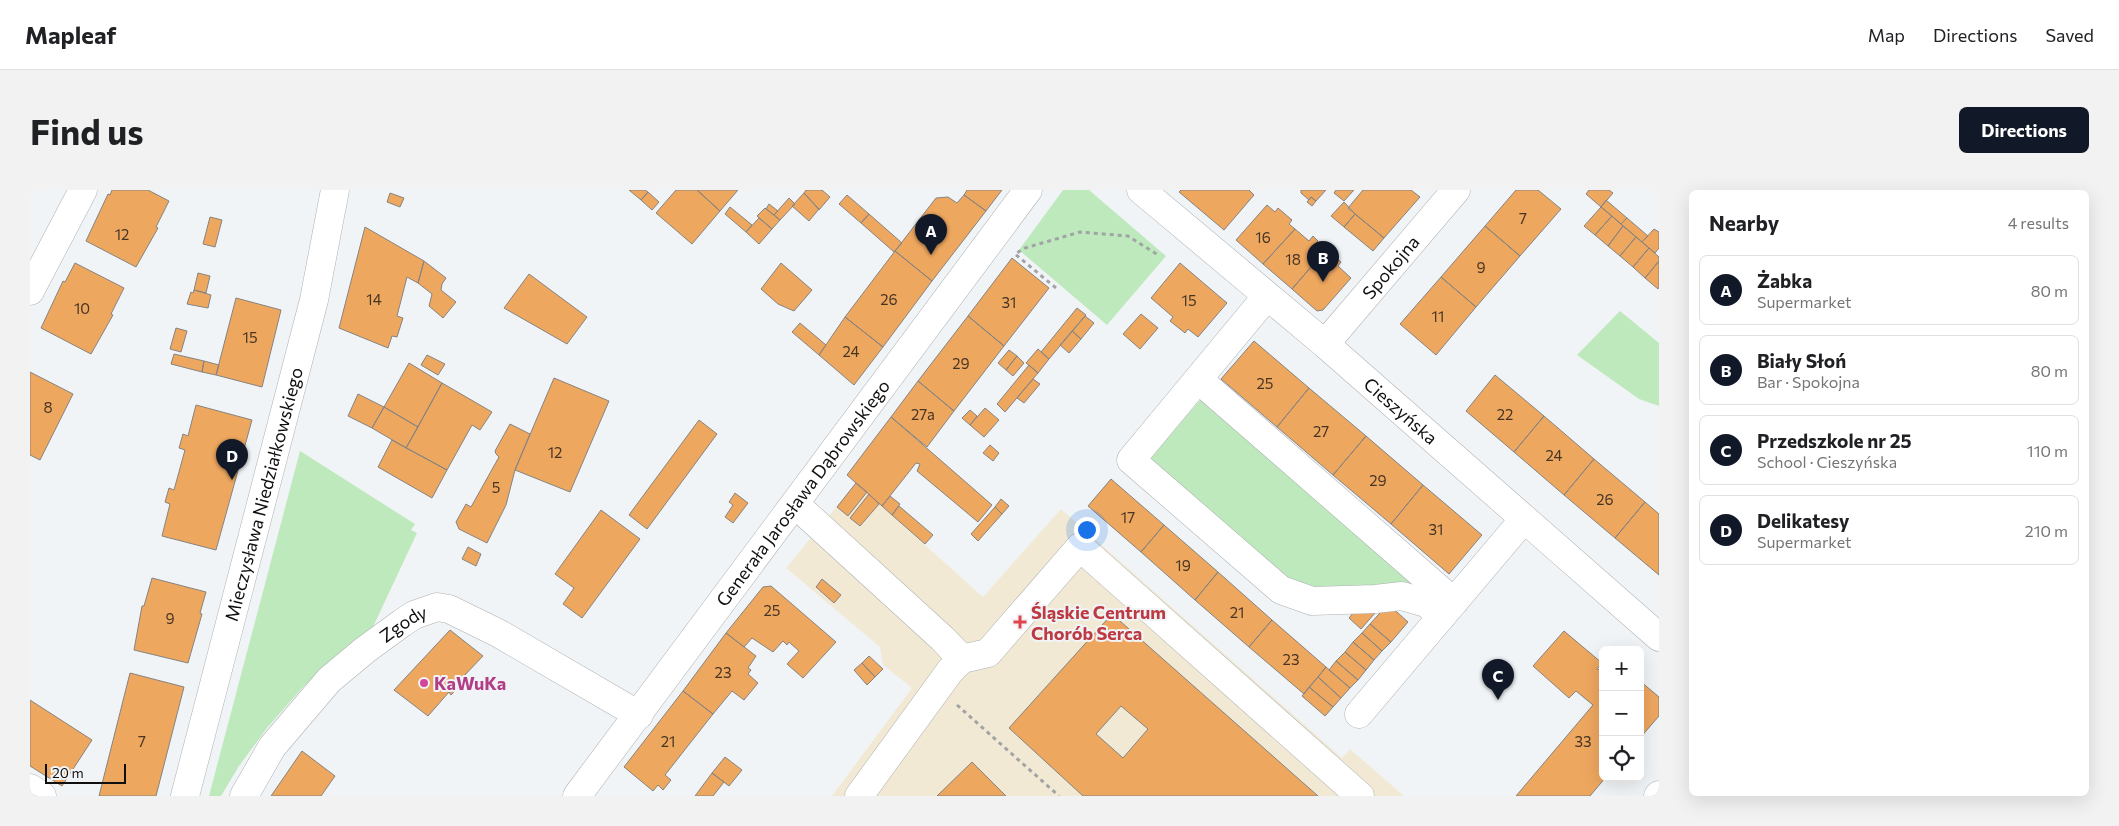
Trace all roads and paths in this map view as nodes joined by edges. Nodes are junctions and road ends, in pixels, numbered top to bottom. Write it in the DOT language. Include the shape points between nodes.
graph roads {
  1 [pos="83,190"];
  2 [pos="335,190"];
  3 [pos="1028,190"];
  4 [pos="1140,190"];
  5 [pos="1456,190"];
  6 [pos="1158,255"];
  7 [pos="1056,288"];
  8 [pos="30,290"];
  9 [pos="1267,296"];
  10 [pos="1325,344"];
  11 [pos="1199,380"];
  12 [pos="795,504"];
  13 [pos="1524,519"];
  14 [pos="1448,609"];
  15 [pos="1659,637"];
  16 [pos="962,660"];
  17 [pos="938,688"];
  18 [pos="1359,714"];
  19 [pos="639,715"];
  20 [pos="30,788"];
  21 [pos="42,796"];
  22 [pos="185,796"];
  23 [pos="244,796"];
  24 [pos="577,796"];
  25 [pos="859,796"];
  26 [pos="1060,796"];
  27 [pos="1360,796"];
  1 -- 8 [label="street"];
  2 -- 22 [label="street, Mieczysława Niedziałkowskiego" via="314,300"];
  3 -- 12 [label="street, Generała Jarosława Dąbrowskiego"];
  4 -- 9 [label="street, Cieszyńska"];
  5 -- 10 [label="street, Spokojna"];
  6 -- 7 [label="path" via="1128,236 1080,232 1015,254"];
  9 -- 10 [label="street, Cieszyńska"];
  9 -- 11 [label="street"];
  10 -- 13 [label="street, Cieszyńska"];
  11 -- 14 [label="street"];
  11 -- 14 [label="street" via="1131,460 1281,590 1312,601 1402,596"];
  12 -- 16 [label="street"];
  12 -- 19 [label="street, Generała Jarosława Dąbrowskiego"];
  13 -- 14 [label="street"];
  13 -- 15 [label="street, Cieszyńska"];
  14 -- 18 [label="street"];
  16 -- 17 [label="street"];
  16 -- 27 [label="street" via="988,653 1080,547"];
  17 -- 25 [label="street"];
  17 -- 26 [label="path"];
  19 -- 23 [label="street, Zgody" via="498,632 437,607 408,619 329,680 272,747"];
  19 -- 24 [label="street, Generała Jarosława Dąbrowskiego"];
  20 -- 21 [label="street"];
}
